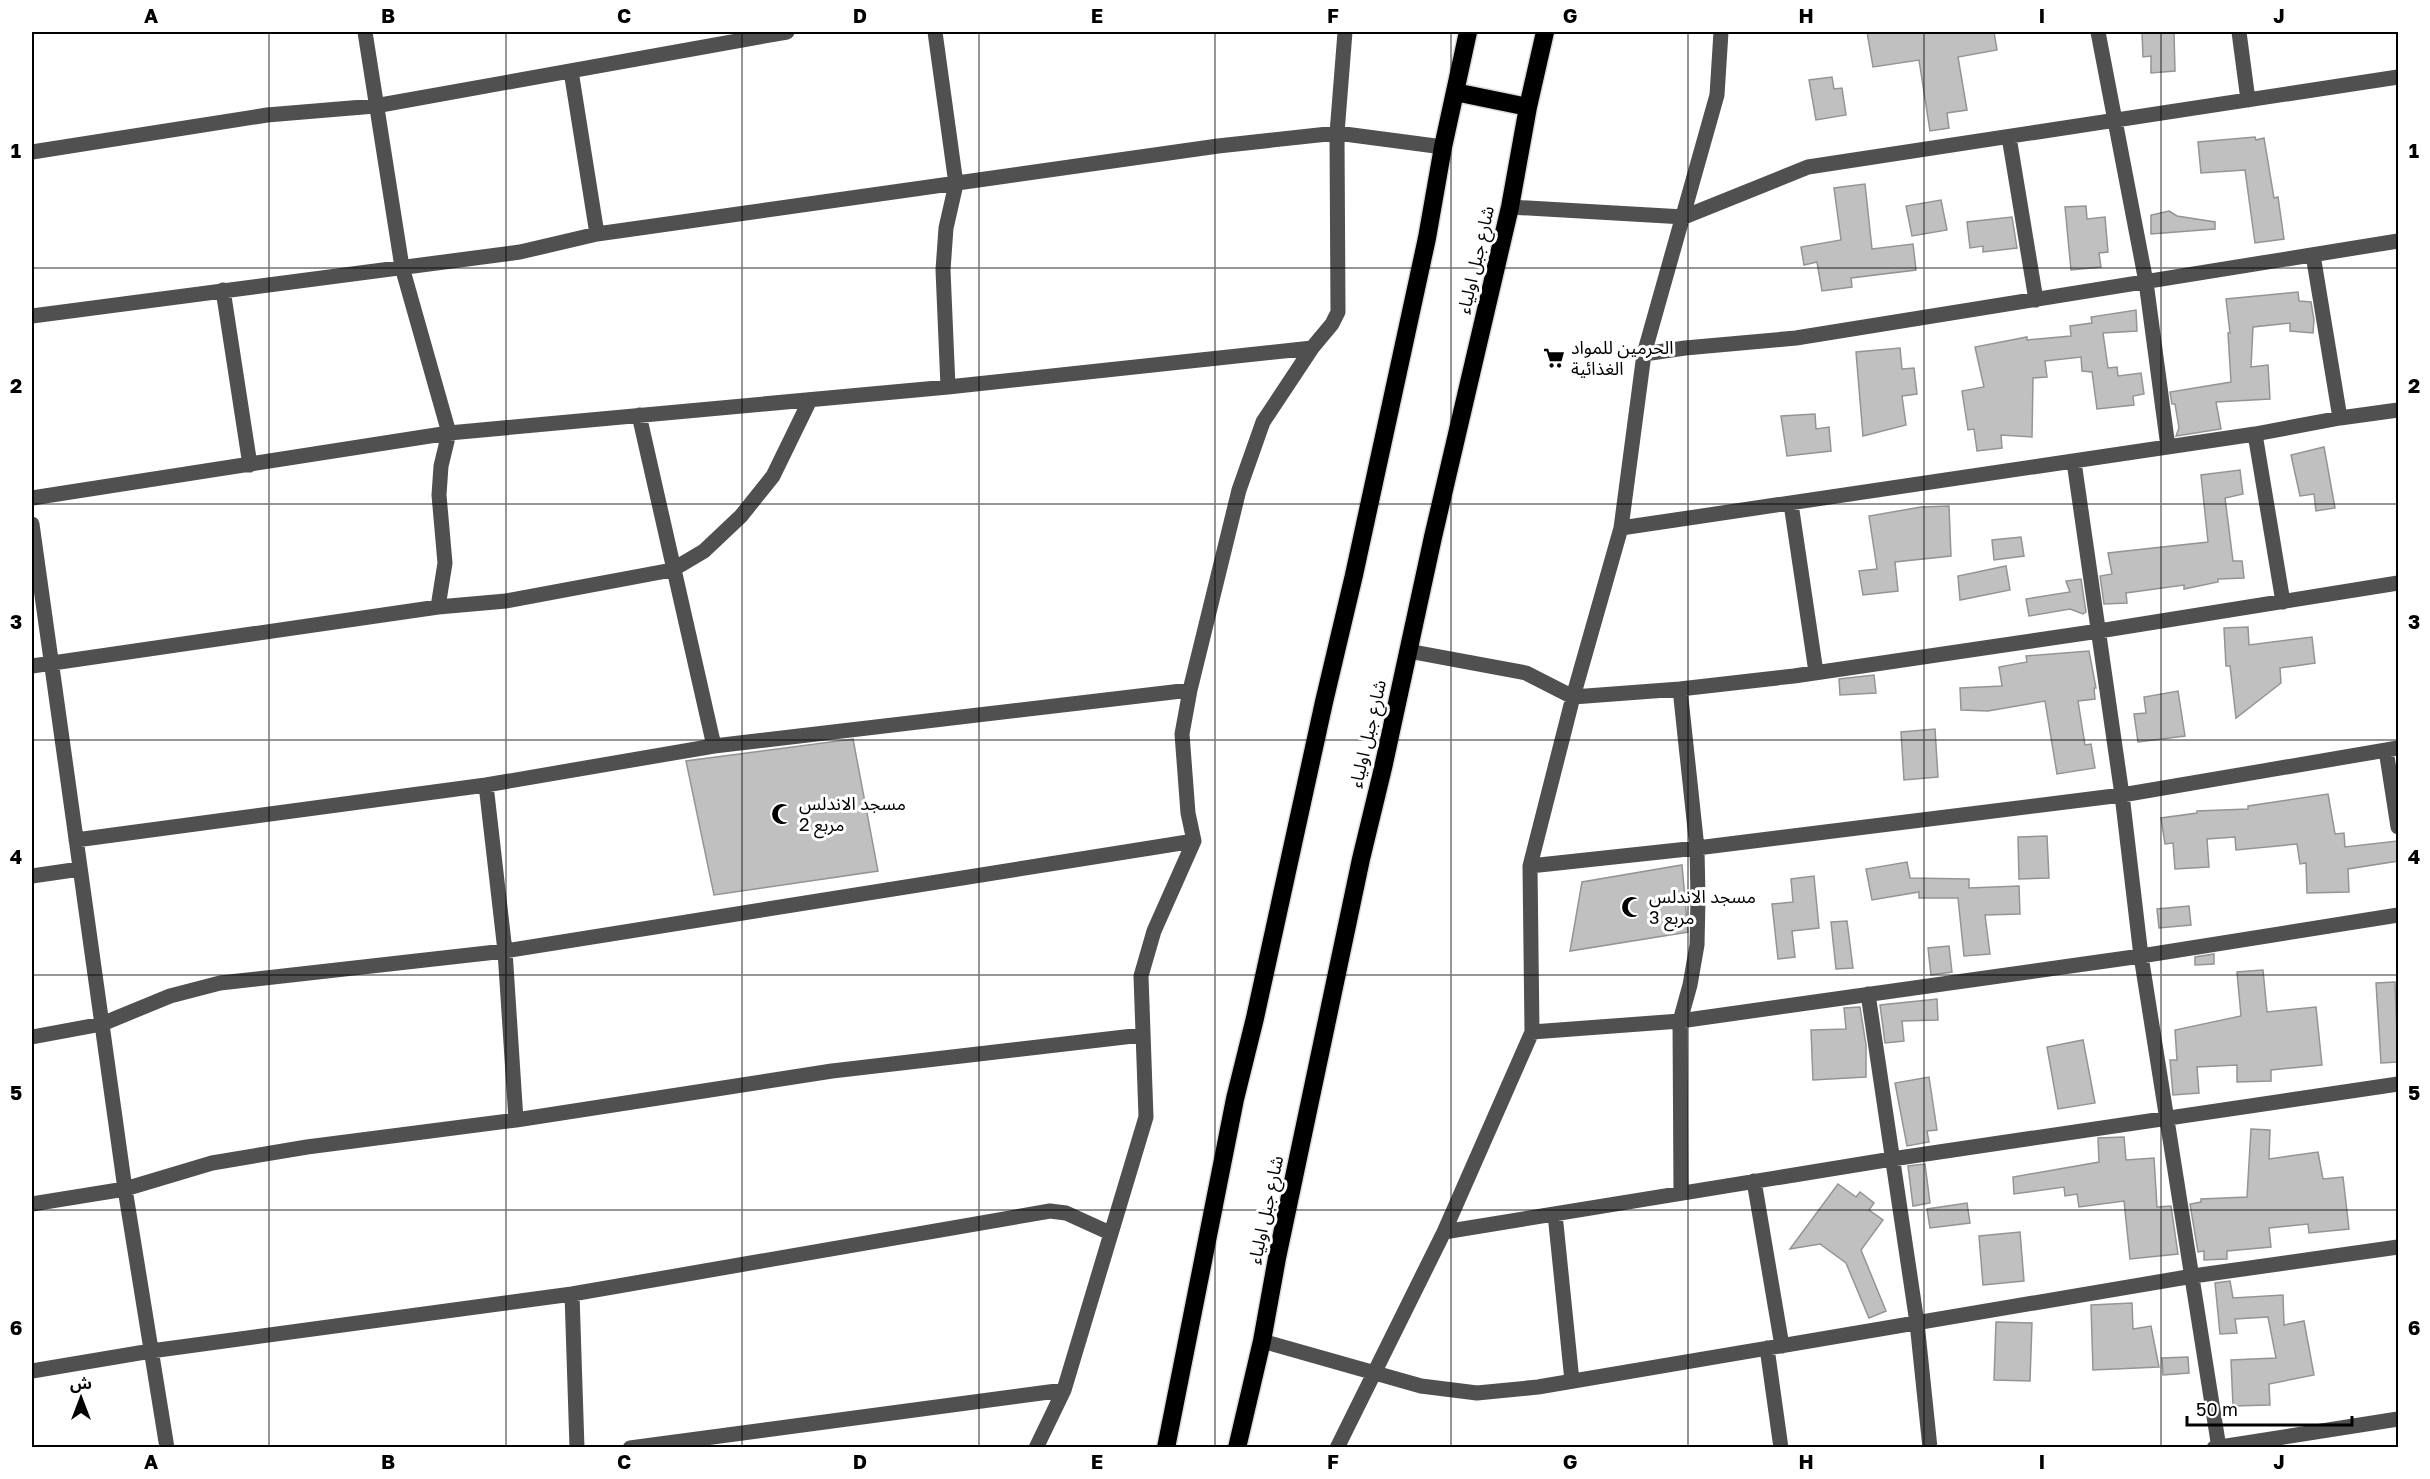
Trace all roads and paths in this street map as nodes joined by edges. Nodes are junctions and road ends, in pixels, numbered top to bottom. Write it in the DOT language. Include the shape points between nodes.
graph roads {
  1 [pos="365,32"];
  2 [pos="787,32"];
  3 [pos="935,32"];
  4 [pos="1346,32"];
  5 [pos="1468,32"];
  6 [pos="1545,32"];
  7 [pos="1721,32"];
  8 [pos="2098,32"];
  9 [pos="2239,32"];
  10 [pos="571,71"];
  11 [pos="2398,77"];
  12 [pos="1455,92"];
  13 [pos="2248,100"];
  14 [pos="375,105"];
  15 [pos="1528,107"];
  16 [pos="2115,121"];
  17 [pos="1337,133"];
  18 [pos="2009,137"];
  19 [pos="1443,147"];
  20 [pos="32,152"];
  21 [pos="956,184"];
  22 [pos="1510,207"];
  23 [pos="1684,217"];
  24 [pos="597,234"];
  25 [pos="2398,241"];
  26 [pos="2313,255"];
  27 [pos="402,267"];
  28 [pos="2146,282"];
  29 [pos="223,290"];
  30 [pos="2036,300"];
  31 [pos="32,316"];
  32 [pos="1311,348"];
  33 [pos="1644,354"];
  34 [pos="948,387"];
  35 [pos="810,400"];
  36 [pos="2398,410"];
  37 [pos="639,416"];
  38 [pos="2340,418"];
  39 [pos="449,433"];
  40 [pos="2255,435"];
  41 [pos="2168,447"];
  42 [pos="2074,462"];
  43 [pos="250,465"];
  44 [pos="32,498"];
  45 [pos="1791,504"];
  46 [pos="32,524"];
  47 [pos="1621,528"];
  48 [pos="672,570"];
  49 [pos="2398,583"];
  50 [pos="2283,602"];
  51 [pos="438,607"];
  52 [pos="2099,631"];
  53 [pos="1408,651"];
  54 [pos="51,664"];
  55 [pos="32,666"];
  56 [pos="1816,672"];
  57 [pos="1680,689"];
  58 [pos="1190,690"];
  59 [pos="1573,697"];
  60 [pos="714,746"];
  61 [pos="2392,749"];
  62 [pos="486,785"];
  63 [pos="2122,795"];
  64 [pos="2398,827"];
  65 [pos="76,840"];
  66 [pos="1194,841"];
  67 [pos="1697,848"];
  68 [pos="1530,866"];
  69 [pos="80,869"];
  70 [pos="32,876"];
  71 [pos="2398,915"];
  72 [pos="505,951"];
  73 [pos="2141,956"];
  74 [pos="1868,994"];
  75 [pos="1680,1021"];
  76 [pos="102,1024"];
  77 [pos="1532,1032"];
  78 [pos="1142,1035"];
  79 [pos="32,1037"];
  80 [pos="2398,1083"];
  81 [pos="516,1120"];
  82 [pos="2167,1120"];
  83 [pos="1892,1160"];
  84 [pos="1754,1181"];
  85 [pos="125,1189"];
  86 [pos="1681,1193"];
  87 [pos="32,1204"];
  88 [pos="1555,1214"];
  89 [pos="1444,1232"];
  90 [pos="1110,1233"];
  91 [pos="2398,1247"];
  92 [pos="2193,1276"];
  93 [pos="572,1294"];
  94 [pos="1917,1323"];
  95 [pos="1262,1341"];
  96 [pos="1774,1347"];
  97 [pos="152,1351"];
  98 [pos="32,1371"];
  99 [pos="1373,1374"];
  100 [pos="1572,1381"];
  101 [pos="1064,1390"];
  102 [pos="2398,1419"];
  103 [pos="705,1443"];
  104 [pos="2219,1447"];
  105 [pos="167,1448"];
  106 [pos="577,1448"];
  107 [pos="630,1448"];
  108 [pos="1036,1448"];
  109 [pos="1166,1448"];
  110 [pos="1237,1448"];
  111 [pos="1337,1448"];
  112 [pos="1781,1448"];
  113 [pos="1930,1448"];
  114 [pos="2214,1448"];
  1 -- 14 [label="street"];
  2 -- 10 [label="street"];
  3 -- 21 [label="street"];
  4 -- 17 [label="street"];
  5 -- 12 [label="highway"];
  6 -- 15 [label="highway, شارع جبل اولياء"];
  7 -- 23 [label="street" via="1717,95"];
  8 -- 16 [label="street"];
  9 -- 13 [label="street"];
  10 -- 14 [label="street"];
  10 -- 24 [label="street"];
  11 -- 13 [label="street"];
  12 -- 15 [label="highway"];
  12 -- 19 [label="highway"];
  13 -- 16 [label="street"];
  14 -- 20 [label="street" via="267,115"];
  14 -- 27 [label="street"];
  15 -- 22 [label="highway, شارع جبل اولياء"];
  16 -- 18 [label="street"];
  16 -- 28 [label="street"];
  17 -- 19 [label="street"];
  17 -- 21 [label="street"];
  17 -- 32 [label="street" via="1338,312"];
  18 -- 23 [label="street" via="1808,167"];
  18 -- 30 [label="street"];
  19 -- 109 [label="highway" via="1354,575 1235,1099"];
  21 -- 24 [label="street"];
  21 -- 34 [label="street" via="946,228 943,270"];
  22 -- 23 [label="street"];
  22 -- 53 [label="highway, شارع جبل اولياء"];
  23 -- 33 [label="street"];
  24 -- 27 [label="street" via="520,252"];
  25 -- 26 [label="street"];
  26 -- 28 [label="street"];
  26 -- 38 [label="street"];
  27 -- 29 [label="street"];
  27 -- 39 [label="street"];
  28 -- 30 [label="street"];
  28 -- 41 [label="street"];
  29 -- 31 [label="street"];
  29 -- 43 [label="street"];
  30 -- 33 [label="street" via="1796,338"];
  32 -- 34 [label="street"];
  32 -- 58 [label="street" via="1263,422 1239,490"];
  33 -- 47 [label="street"];
  34 -- 35 [label="street"];
  35 -- 37 [label="street"];
  35 -- 48 [label="street" via="773,476 741,516 704,551"];
  36 -- 38 [label="street"];
  37 -- 39 [label="street"];
  37 -- 48 [label="street"];
  38 -- 40 [label="street"];
  39 -- 43 [label="street"];
  39 -- 51 [label="street" via="439,495 445,563"];
  40 -- 41 [label="street"];
  40 -- 50 [label="street"];
  41 -- 42 [label="street"];
  42 -- 45 [label="street"];
  42 -- 52 [label="street"];
  43 -- 44 [label="street"];
  45 -- 47 [label="street"];
  45 -- 56 [label="street"];
  46 -- 54 [label="street"];
  47 -- 59 [label="street"];
  48 -- 51 [label="street" via="506,601"];
  48 -- 60 [label="street"];
  49 -- 50 [label="street"];
  50 -- 52 [label="street"];
  51 -- 54 [label="street"];
  52 -- 56 [label="street"];
  52 -- 63 [label="street"];
  53 -- 59 [label="street" via="1526,673"];
  53 -- 95 [label="highway, شارع جبل اولياء" via="1360,860"];
  54 -- 55 [label="street"];
  54 -- 65 [label="street"];
  56 -- 57 [label="street"];
  57 -- 59 [label="street"];
  57 -- 67 [label="street"];
  58 -- 60 [label="street"];
  58 -- 66 [label="street" via="1182,734"];
  59 -- 68 [label="street"];
  60 -- 62 [label="street"];
  61 -- 63 [label="street"];
  61 -- 64 [label="street"];
  62 -- 65 [label="street"];
  62 -- 72 [label="street"];
  63 -- 67 [label="street"];
  63 -- 73 [label="street"];
  65 -- 69 [label="street"];
  66 -- 72 [label="street"];
  66 -- 78 [label="street" via="1154,931 1141,976"];
  67 -- 68 [label="street"];
  67 -- 75 [label="street" via="1697,945"];
  68 -- 77 [label="street"];
  69 -- 70 [label="street"];
  69 -- 76 [label="street"];
  71 -- 73 [label="street"];
  72 -- 76 [label="street" via="220,983 170,996"];
  72 -- 81 [label="street"];
  73 -- 74 [label="street"];
  73 -- 82 [label="street"];
  74 -- 75 [label="street"];
  74 -- 83 [label="street"];
  75 -- 77 [label="street"];
  75 -- 86 [label="street"];
  76 -- 79 [label="street"];
  76 -- 85 [label="street"];
  77 -- 89 [label="street"];
  78 -- 81 [label="street" via="832,1071"];
  78 -- 90 [label="street" via="1146,1117"];
  80 -- 82 [label="street"];
  81 -- 85 [label="street" via="212,1163"];
  82 -- 83 [label="street"];
  82 -- 92 [label="street"];
  83 -- 84 [label="street"];
  83 -- 94 [label="street"];
  84 -- 86 [label="street"];
  84 -- 96 [label="street"];
  85 -- 87 [label="street"];
  85 -- 97 [label="street"];
  86 -- 88 [label="street"];
  88 -- 89 [label="street"];
  88 -- 100 [label="street"];
  89 -- 99 [label="street"];
  90 -- 93 [label="street" via="1066,1213 1050,1211"];
  90 -- 101 [label="street"];
  91 -- 92 [label="street"];
  92 -- 94 [label="street"];
  92 -- 104 [label="street"];
  93 -- 97 [label="street"];
  93 -- 106 [label="street"];
  94 -- 96 [label="street"];
  94 -- 113 [label="street"];
  95 -- 99 [label="street"];
  95 -- 110 [label="highway, شارع جبل اولياء"];
  96 -- 100 [label="street"];
  96 -- 112 [label="street"];
  97 -- 98 [label="street"];
  97 -- 105 [label="street"];
  99 -- 100 [label="street" via="1421,1386 1477,1393"];
  99 -- 111 [label="street"];
  101 -- 103 [label="street"];
  101 -- 108 [label="street"];
  102 -- 104 [label="street"];
  103 -- 107 [label="street"];
  104 -- 114 [label="street"];
}
